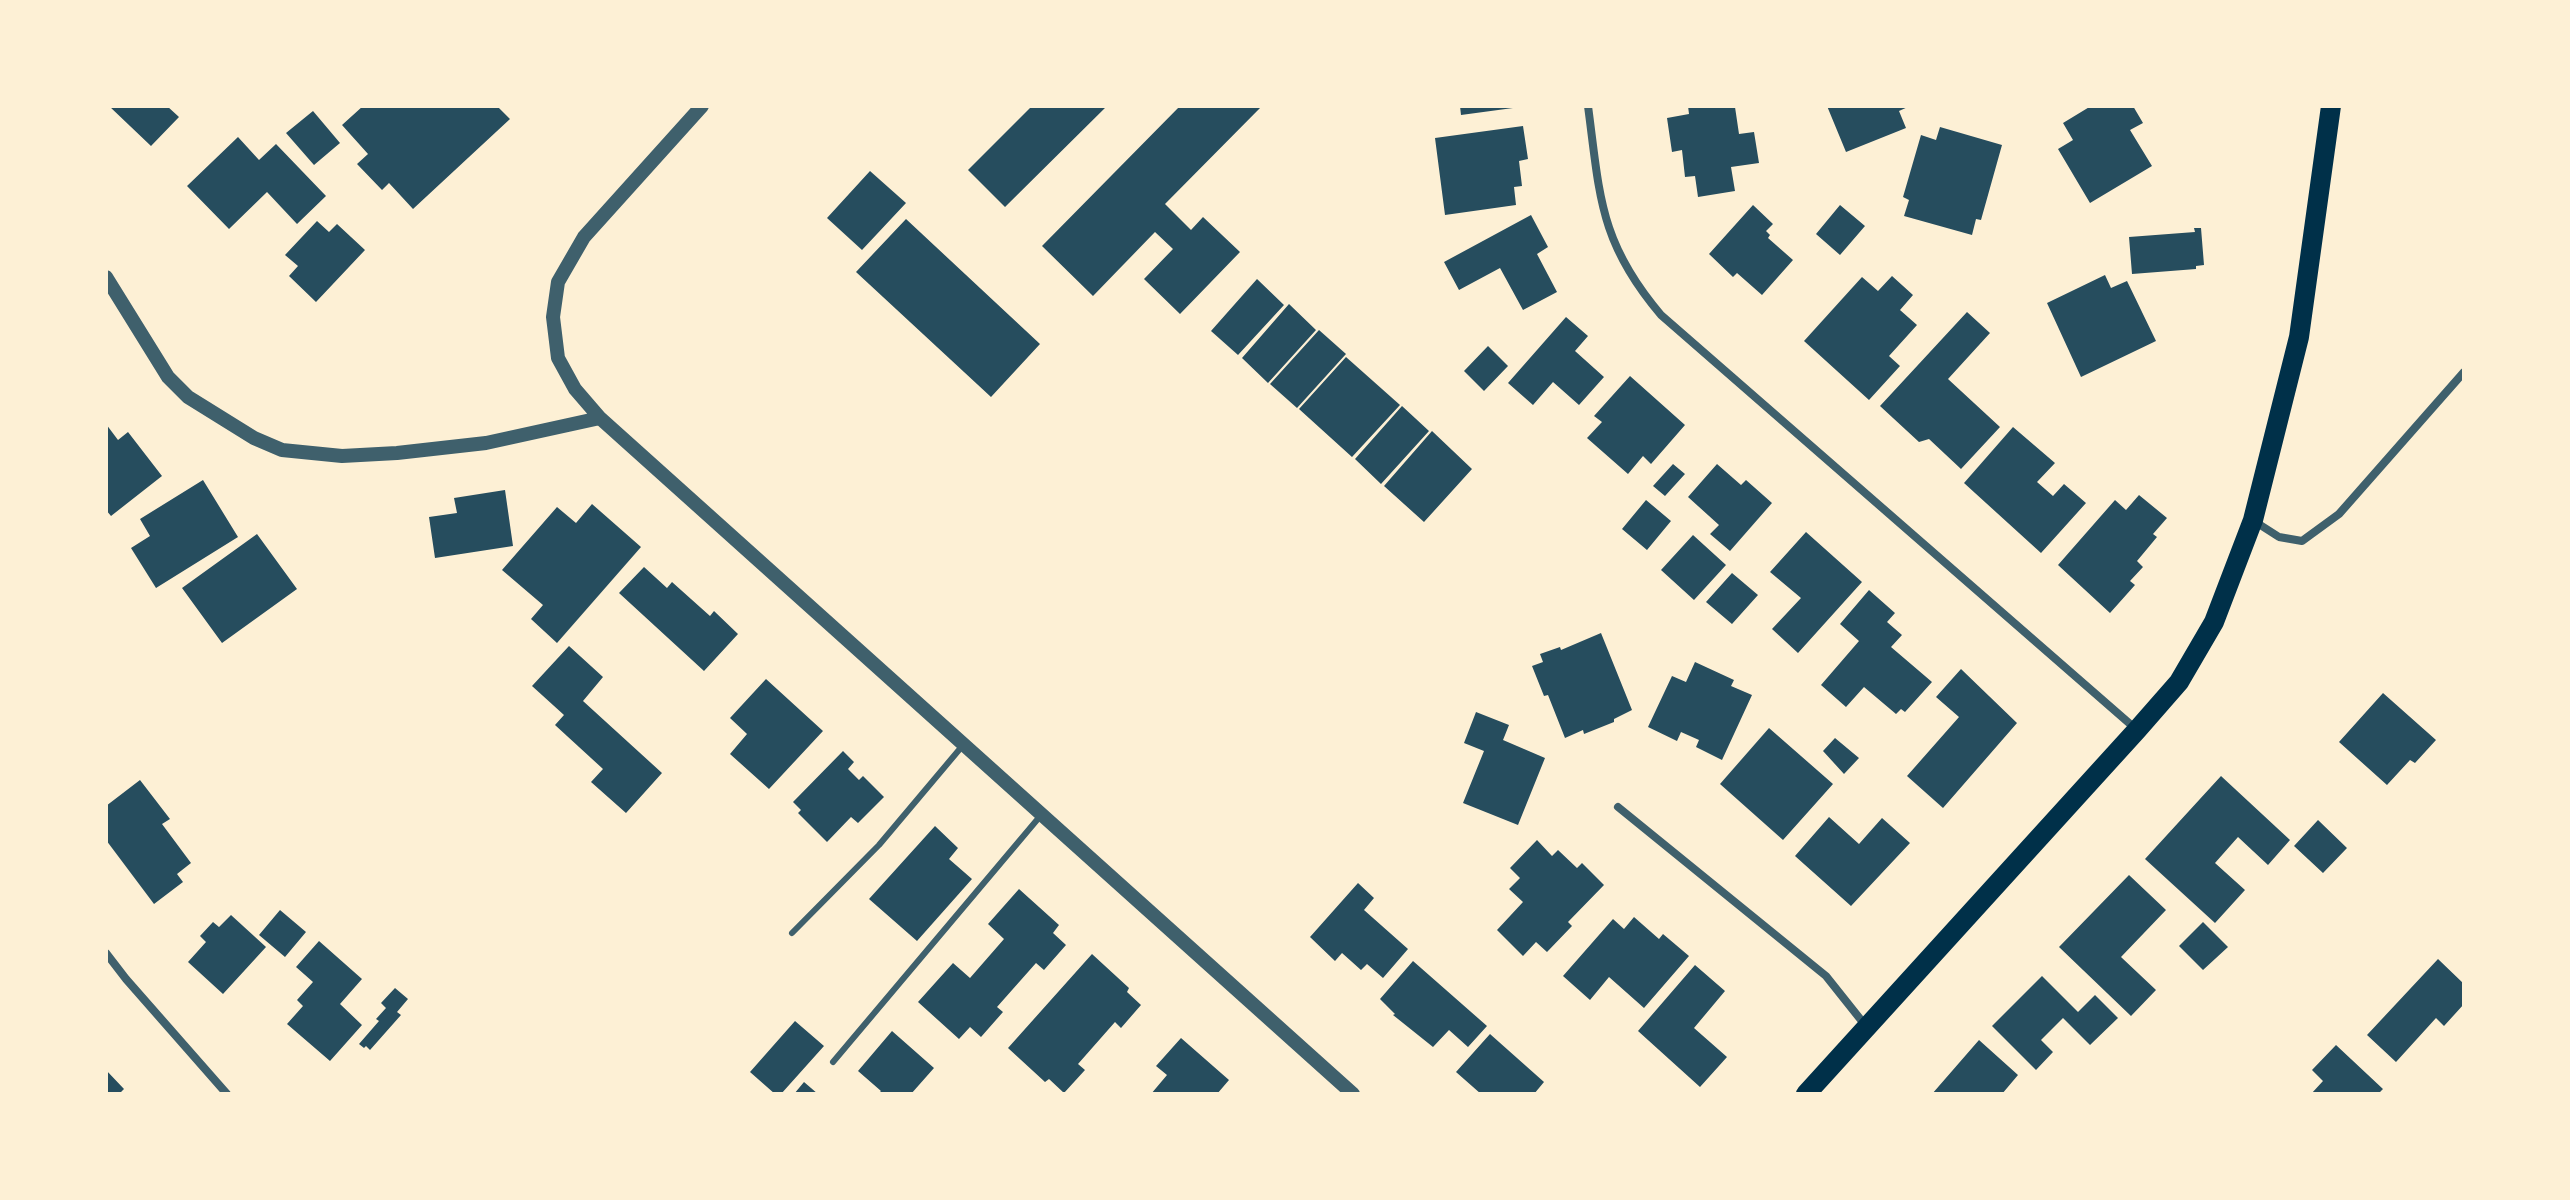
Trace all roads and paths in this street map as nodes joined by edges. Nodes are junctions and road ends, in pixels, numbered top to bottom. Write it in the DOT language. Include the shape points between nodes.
graph roads {
  1 [pos="702,106"];
  2 [pos="1588,106"];
  3 [pos="2331,106"];
  4 [pos="106,277"];
  5 [pos="2464,372"];
  6 [pos="600,418"];
  7 [pos="2253,520"];
  8 [pos="2137,730"];
  9 [pos="964,744"];
  10 [pos="1618,807"];
  11 [pos="1042,814"];
  12 [pos="792,933"];
  13 [pos="106,953"];
  14 [pos="1866,1027"];
  15 [pos="833,1062"];
  16 [pos="227,1094"];
  17 [pos="1353,1094"];
  18 [pos="1806,1094"];
  1 -- 6 [label="street" via="584,237 558,282 553,317 558,358"];
  2 -- 8 [label="street" via="1609,233 1633,280 1661,315"];
  3 -- 7 [label="main road" via="2299,337"];
  4 -- 6 [label="street" via="168,377 188,397 282,450 342,456 397,453 486,443"];
  5 -- 7 [label="street" via="2339,514 2302,541 2279,537"];
  6 -- 9 [label="street"];
  7 -- 8 [label="main road" via="2214,622 2179,682"];
  8 -- 14 [label="main road"];
  9 -- 11 [label="street"];
  9 -- 12 [label="lane" via="879,845"];
  10 -- 14 [label="street" via="1826,976"];
  11 -- 15 [label="lane"];
  11 -- 17 [label="street"];
  13 -- 16 [label="street"];
  14 -- 18 [label="main road"];
}
